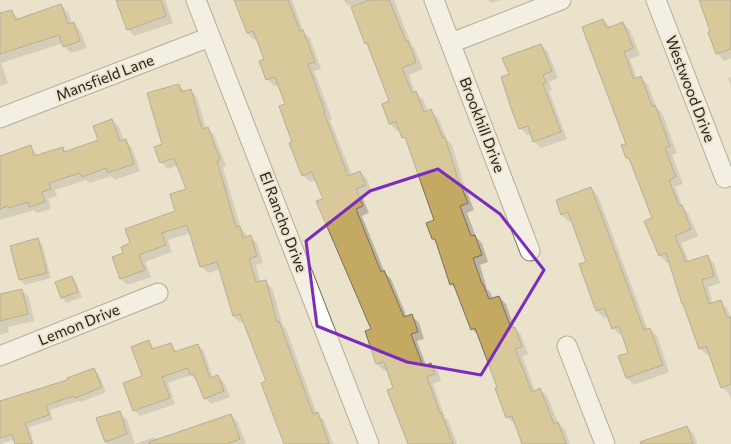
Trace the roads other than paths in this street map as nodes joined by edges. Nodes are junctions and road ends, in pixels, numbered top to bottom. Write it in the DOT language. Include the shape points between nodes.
graph roads {
  1 [pos="196,0"];
  2 [pos="434,0"];
  3 [pos="561,0"];
  4 [pos="656,0"];
  5 [pos="210,37"];
  6 [pos="451,44"];
  7 [pos="0,118"];
  8 [pos="725,178"];
  9 [pos="530,251"];
  10 [pos="158,293"];
  11 [pos="566,346"];
  12 [pos="0,356"];
  13 [pos="370,444"];
  14 [pos="605,444"];
  1 -- 5 [label="street, El Rancho Drive"];
  2 -- 6 [label="street, Brookhill Drive"];
  3 -- 6 [label="street"];
  4 -- 8 [label="street, Westwood Drive"];
  5 -- 7 [label="street, Mansfield Lane"];
  5 -- 13 [label="street, El Rancho Drive"];
  6 -- 9 [label="street, Brookhill Drive"];
  10 -- 12 [label="street, Lemon Drive"];
  11 -- 14 [label="street"];
}
